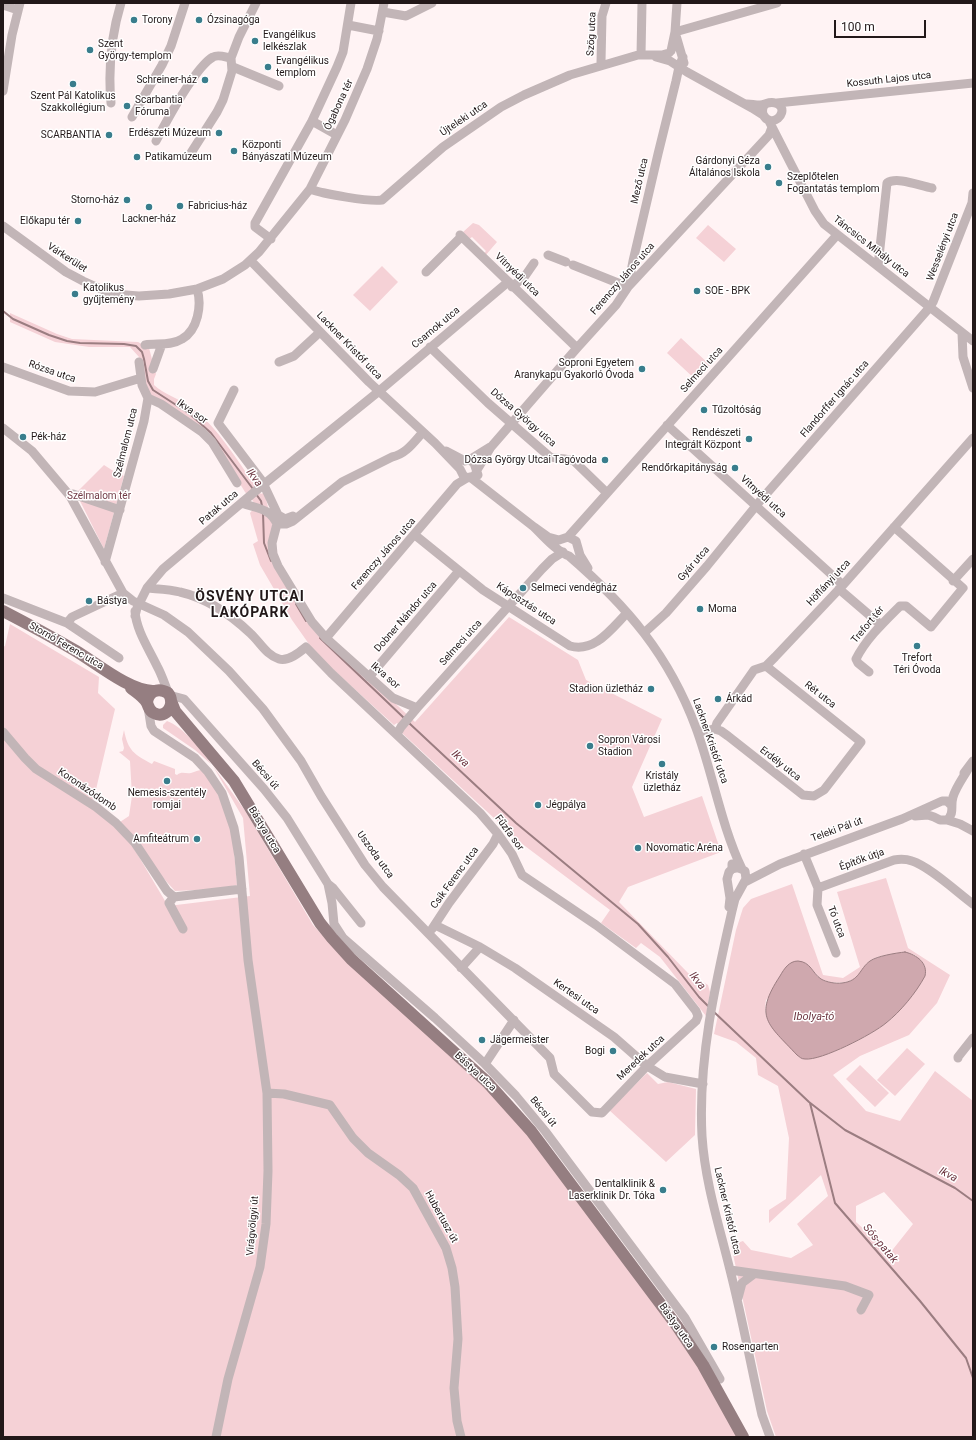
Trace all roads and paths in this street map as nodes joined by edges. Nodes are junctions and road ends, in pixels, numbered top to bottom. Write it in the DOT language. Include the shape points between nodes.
graph roads {
  1 [pos="121,3"];
  2 [pos="185,3"];
  3 [pos="256,3"];
  4 [pos="351,3"];
  5 [pos="432,3"];
  6 [pos="606,3"];
  7 [pos="642,3"];
  8 [pos="677,3"];
  9 [pos="777,3"];
  10 [pos="3,5"];
  11 [pos="19,6"];
  12 [pos="383,7"];
  13 [pos="348,25"];
  14 [pos="379,30"];
  15 [pos="675,32"];
  16 [pos="641,55"];
  17 [pos="676,58"];
  18 [pos="232,62"];
  19 [pos="602,65"];
  20 [pos="687,72"];
  21 [pos="697,76"];
  22 [pos="676,81"];
  23 [pos="973,83"];
  24 [pos="279,86"];
  25 [pos="3,91"];
  26 [pos="807,100"];
  27 [pos="111,103"];
  28 [pos="744,103"];
  29 [pos="777,103"];
  30 [pos="765,104"];
  31 [pos="780,116"];
  32 [pos="132,117"];
  33 [pos="312,121"];
  34 [pos="768,121"];
  35 [pos="337,135"];
  36 [pos="156,141"];
  37 [pos="782,147"];
  38 [pos="189,156"];
  39 [pos="932,188"];
  40 [pos="310,189"];
  41 [pos="973,193"];
  42 [pos="972,203"];
  43 [pos="3,226"];
  44 [pos="837,235"];
  45 [pos="271,239"];
  46 [pos="548,255"];
  47 [pos="251,260"];
  48 [pos="534,263"];
  49 [pos="878,266"];
  50 [pos="426,272"];
  51 [pos="510,284"];
  52 [pos="628,287"];
  53 [pos="197,289"];
  54 [pos="930,307"];
  55 [pos="320,332"];
  56 [pos="962,333"];
  57 [pos="973,341"];
  58 [pos="145,344"];
  59 [pos="162,344"];
  60 [pos="430,347"];
  61 [pos="577,348"];
  62 [pos="138,362"];
  63 [pos="279,362"];
  64 [pos="3,367"];
  65 [pos="152,369"];
  66 [pos="141,378"];
  67 [pos="973,388"];
  68 [pos="234,390"];
  69 [pos="378,392"];
  70 [pos="148,398"];
  71 [pos="511,423"];
  72 [pos="668,425"];
  73 [pos="423,432"];
  74 [pos="3,433"];
  75 [pos="973,438"];
  76 [pos="468,470"];
  77 [pos="237,483"];
  78 [pos="261,487"];
  79 [pos="607,493"];
  80 [pos="70,496"];
  81 [pos="246,500"];
  82 [pos="756,506"];
  83 [pos="120,510"];
  84 [pos="304,512"];
  85 [pos="584,519"];
  86 [pos="278,524"];
  87 [pos="534,527"];
  88 [pos="894,527"];
  89 [pos="416,535"];
  90 [pos="564,546"];
  91 [pos="578,546"];
  92 [pos="973,559"];
  93 [pos="105,562"];
  94 [pos="460,571"];
  95 [pos="597,580"];
  96 [pos="953,581"];
  97 [pos="841,587"];
  98 [pos="146,588"];
  99 [pos="123,593"];
  100 [pos="3,598"];
  101 [pos="136,602"];
  102 [pos="508,607"];
  103 [pos="3,611"];
  104 [pos="627,613"];
  105 [pos="67,623"];
  106 [pos="881,625"];
  107 [pos="644,633"];
  108 [pos="326,638"];
  109 [pos="119,658"];
  110 [pos="766,666"];
  111 [pos="160,672"];
  112 [pos="869,672"];
  113 [pos="369,677"];
  114 [pos="128,684"];
  115 [pos="154,691"];
  116 [pos="170,697"];
  117 [pos="147,705"];
  118 [pos="417,708"];
  119 [pos="164,713"];
  120 [pos="187,725"];
  121 [pos="715,729"];
  122 [pos="399,730"];
  123 [pos="3,732"];
  124 [pos="698,732"];
  125 [pos="166,739"];
  126 [pos="861,742"];
  127 [pos="970,765"];
  128 [pos="939,802"];
  129 [pos="952,807"];
  130 [pos="934,816"];
  131 [pos="902,819"];
  132 [pos="947,820"];
  133 [pos="973,830"];
  134 [pos="498,834"];
  135 [pos="730,840"];
  136 [pos="804,854"];
  137 [pos="780,864"];
  138 [pos="732,869"];
  139 [pos="744,870"];
  140 [pos="728,883"];
  141 [pos="328,884"];
  142 [pos="744,884"];
  143 [pos="818,888"];
  144 [pos="242,889"];
  145 [pos="174,897"];
  146 [pos="973,904"];
  147 [pos="360,923"];
  148 [pos="435,925"];
  149 [pos="183,929"];
  150 [pos="429,934"];
  151 [pos="726,938"];
  152 [pos="480,946"];
  153 [pos="836,953"];
  154 [pos="461,968"];
  155 [pos="514,1020"];
  156 [pos="696,1021"];
  157 [pos="973,1038"];
  158 [pos="958,1058"];
  159 [pos="485,1064"];
  160 [pos="647,1066"];
  161 [pos="703,1084"];
  162 [pos="267,1093"];
  163 [pos="602,1113"];
  164 [pos="730,1270"];
  165 [pos="754,1274"];
  166 [pos="738,1303"];
  167 [pos="861,1310"];
  168 [pos="720,1379"];
  169 [pos="216,1437"];
  170 [pos="460,1437"];
  171 [pos="743,1437"];
  172 [pos="770,1437"];
  1 -- 27 [label="street" via="113,36 109,71"];
  2 -- 32 [label="street" via="171,46"];
  3 -- 18 [label="street" via="239,37"];
  4 -- 13 [label="street"];
  5 -- 12 [label="street" via="406,16"];
  6 -- 19 [label="street, Szög utca" via="602,16"];
  7 -- 16 [label="street"];
  8 -- 15 [label="street"];
  9 -- 15 [label="street"];
  10 -- 11 [label="street"];
  11 -- 25 [label="street"];
  12 -- 14 [label="street, Ógabona tér"];
  13 -- 14 [label="street"];
  13 -- 33 [label="street" via="340,59"];
  14 -- 35 [label="street, Ógabona tér" via="367,69"];
  15 -- 17 [label="street"];
  16 -- 17 [label="street, Újteleki utca"];
  16 -- 19 [label="street, Újteleki utca"];
  17 -- 20 [label="street"];
  17 -- 21 [label="street"];
  17 -- 22 [label="street, Mező utca"];
  18 -- 24 [label="street"];
  18 -- 36 [label="street" via="223,56 213,57 201,68"];
  18 -- 38 [label="street" via="231,79 223,100"];
  19 -- 40 [label="street, Újteleki utca" via="553,82 501,107 443,147 385,199 361,199"];
  20 -- 21 [label="street"];
  20 -- 22 [label="street"];
  21 -- 28 [label="street"];
  22 -- 52 [label="street, Mező utca"];
  23 -- 26 [label="street, Kossuth Lajos utca"];
  26 -- 29 [label="street, Kossuth Lajos utca"];
  26 -- 31 [label="street, Kossuth Lajos utca"];
  28 -- 30 [label="street"];
  28 -- 34 [label="street"];
  29 -- 30 [label="street"];
  29 -- 31 [label="street" via="781,107"];
  30 -- 34 [label="street" via="762,110"];
  31 -- 34 [label="street" via="774,121"];
  31 -- 37 [label="street, Táncsics Mihály utca" via="778,128"];
  33 -- 35 [label="street"];
  33 -- 45 [label="street" via="254,225"];
  34 -- 37 [label="street, Táncsics Mihály utca"];
  34 -- 52 [label="street, Ferenczy János utca" via="769,135"];
  35 -- 40 [label="street, Ógabona tér"];
  37 -- 44 [label="street, Táncsics Mihály utca" via="815,211 824,224"];
  39 -- 49 [label="street" via="899,180 887,183"];
  40 -- 45 [label="street, Ógabona tér"];
  41 -- 42 [label="street, Wesselényi utca"];
  42 -- 54 [label="street, Wesselényi utca"];
  43 -- 53 [label="street, Várkerület" via="66,272 105,292 139,296"];
  44 -- 49 [label="street, Táncsics Mihály utca"];
  44 -- 72 [label="street, Selmeci utca"];
  45 -- 47 [label="street, Ógabona tér"];
  46 -- 52 [label="street"];
  47 -- 53 [label="street, Ógabona tér" via="223,279"];
  47 -- 55 [label="street, Lackner Kristóf utca"];
  48 -- 51 [label="street, Csarnok utca" via="525,276"];
  49 -- 54 [label="street, Táncsics Mihály utca"];
  50 -- 51 [label="street, Vitnyédi utca" via="461,236"];
  51 -- 60 [label="street, Csarnok utca"];
  51 -- 61 [label="street, Vitnyédi utca"];
  52 -- 61 [label="street, Ferenczy János utca" via="616,305"];
  53 -- 59 [label="street" via="199,306 191,331 182,340"];
  54 -- 56 [label="street, Táncsics Mihály utca"];
  54 -- 82 [label="street, Flandorffer Ignác utca"];
  55 -- 63 [label="street" via="294,356"];
  55 -- 69 [label="street, Lackner Kristóf utca"];
  56 -- 57 [label="street, Táncsics Mihály utca"];
  56 -- 67 [label="street" via="963,357"];
  58 -- 59 [label="street"];
  59 -- 65 [label="street"];
  60 -- 69 [label="street, Csarnok utca"];
  60 -- 71 [label="street, Dózsa György utca"];
  61 -- 71 [label="street, Ferenczy János utca"];
  62 -- 66 [label="street"];
  64 -- 66 [label="street, Rózsa utca" via="74,392 95,392"];
  66 -- 70 [label="street"];
  68 -- 78 [label="street, Ikva sor" via="218,423"];
  69 -- 73 [label="street, Lackner Kristóf utca"];
  69 -- 78 [label="street, Patak utca"];
  70 -- 77 [label="street, Ikva sor" via="202,432 212,442"];
  70 -- 83 [label="street, Szélmalom utca"];
  71 -- 76 [label="street, Ferenczy János utca"];
  71 -- 79 [label="street, Dózsa György utca" via="550,457 574,461"];
  72 -- 79 [label="street, Selmeci utca"];
  72 -- 82 [label="street, Vitnyédi utca"];
  73 -- 76 [label="street, Lackner Kristóf utca"];
  73 -- 84 [label="street" via="399,456 342,482"];
  74 -- 80 [label="street" via="14,438 36,456"];
  75 -- 88 [label="street, Höflányi utca"];
  76 -- 87 [label="street, Lackner Kristóf utca"];
  76 -- 89 [label="street, Ferenczy János utca"];
  78 -- 81 [label="street, Patak utca"];
  78 -- 84 [label="street, Ikva sor" via="282,518 287,519"];
  79 -- 85 [label="street, Selmeci utca"];
  80 -- 83 [label="street" via="73,494"];
  80 -- 93 [label="street"];
  81 -- 86 [label="street" via="261,510 270,512"];
  81 -- 98 [label="street, Patak utca" via="163,569"];
  82 -- 97 [label="street, Vitnyédi utca"];
  82 -- 107 [label="street, Gyár utca" via="703,571"];
  83 -- 93 [label="street, Szélmalom utca"];
  84 -- 86 [label="street" via="286,524"];
  85 -- 90 [label="street, Selmeci utca"];
  85 -- 91 [label="street, Selmeci utca"];
  86 -- 108 [label="street" via="272,543 278,566 312,622"];
  87 -- 90 [label="street, Lackner Kristóf utca"];
  87 -- 90 [label="street, Lackner Kristóf utca" via="552,539 559,540"];
  88 -- 96 [label="street"];
  88 -- 97 [label="street, Höflányi utca"];
  89 -- 94 [label="street, Káposztás utca"];
  89 -- 108 [label="street, Ferenczy János utca"];
  90 -- 91 [label="street, Lackner Kristóf utca" via="574,540"];
  90 -- 91 [label="street" via="574,555"];
  90 -- 95 [label="street, Lackner Kristóf utca"];
  90 -- 102 [label="street, Selmeci utca"];
  91 -- 95 [label="street, Lackner Kristóf utca" via="583,561"];
  92 -- 96 [label="street"];
  93 -- 99 [label="street"];
  94 -- 102 [label="street, Káposztás utca"];
  94 -- 113 [label="street, Dobner Nándor utca"];
  95 -- 104 [label="street, Lackner Kristóf utca"];
  96 -- 106 [label="street, Trefort tér" via="963,588 932,626 903,605"];
  97 -- 106 [label="street, Vitnyédi utca"];
  97 -- 110 [label="street, Höflányi utca"];
  98 -- 101 [label="street, Patak utca"];
  98 -- 122 [label="street, Fűzfa sor" via="178,591 201,599 235,620 270,655 283,660 306,647 331,673"];
  99 -- 101 [label="street"];
  99 -- 105 [label="street" via="72,617"];
  100 -- 105 [label="street"];
  101 -- 111 [label="street" via="135,616"];
  101 -- 150 [label="street, Uszoda utca" via="164,615 188,632 263,709 301,761 365,865"];
  102 -- 104 [label="street, Káposztás utca" via="570,646 578,648 599,641"];
  102 -- 118 [label="street, Selmeci utca"];
  103 -- 114 [label="main road, Stornó Ferenc utca"];
  104 -- 107 [label="street, Lackner Kristóf utca"];
  105 -- 109 [label="street"];
  106 -- 112 [label="street, Trefort tér" via="856,659"];
  107 -- 124 [label="street, Lackner Kristóf utca" via="673,677"];
  108 -- 113 [label="street, Ikva sor"];
  110 -- 121 [label="street, Höflányi utca" via="754,670"];
  110 -- 126 [label="street, Rét utca"];
  111 -- 115 [label="street" via="160,684"];
  111 -- 116 [label="street"];
  113 -- 118 [label="street, Ikva sor" via="393,698"];
  114 -- 115 [label="main road, Stornó Ferenc utca"];
  114 -- 117 [label="main road, Stornó Ferenc utca"];
  115 -- 116 [label="main road" via="162,690"];
  115 -- 117 [label="main road" via="148,696"];
  116 -- 119 [label="main road" via="170,708"];
  116 -- 120 [label="main road, Bástya utca" via="175,710"];
  116 -- 141 [label="street, Bécsi út" via="184,699 264,789 287,818"];
  117 -- 119 [label="main road" via="154,713"];
  117 -- 125 [label="street, Virágvölgyi út" via="151,726"];
  118 -- 122 [label="street, Selmeci utca"];
  119 -- 120 [label="main road, Bástya utca"];
  119 -- 125 [label="street" via="157,726"];
  120 -- 171 [label="main road, Bástya utca" via="234,781 314,913 332,938 351,959 487,1082 531,1130 677,1326 703,1365"];
  121 -- 124 [label="street"];
  121 -- 126 [label="street, Erdély utca" via="728,736 802,795 814,796 824,790"];
  122 -- 134 [label="street, Fűzfa sor" via="417,755 480,813"];
  123 -- 145 [label="street, Koronázódomb" via="36,769 96,807 116,823 135,843 167,891"];
  124 -- 135 [label="street, Lackner Kristóf utca"];
  125 -- 144 [label="street, Virágvölgyi út" via="202,764 222,793 234,828"];
  127 -- 128 [label="street, Teleki Pál út"];
  127 -- 129 [label="street, Teleki Pál út" via="955,792"];
  128 -- 129 [label="street" via="947,801"];
  128 -- 130 [label="street" via="933,811"];
  128 -- 131 [label="street, Teleki Pál út"];
  129 -- 132 [label="street, Teleki Pál út"];
  129 -- 133 [label="street" via="957,816"];
  130 -- 131 [label="street, Teleki Pál út" via="922,815"];
  130 -- 132 [label="street, Teleki Pál út" via="940,820"];
  131 -- 136 [label="street, Teleki Pál út"];
  132 -- 133 [label="street"];
  134 -- 148 [label="street, Csík Ferenc utca"];
  134 -- 156 [label="street, Fűzfa sor" via="522,875 676,984 696,1011"];
  135 -- 138 [label="street, Lackner Kristóf utca"];
  135 -- 139 [label="street, Lackner Kristóf utca"];
  136 -- 137 [label="street, Teleki Pál út"];
  136 -- 143 [label="street, Tó utca"];
  137 -- 139 [label="street" via="758,871"];
  137 -- 142 [label="street"];
  138 -- 139 [label="street"];
  138 -- 140 [label="street, Lackner Kristóf utca" via="729,872"];
  139 -- 142 [label="street, Lackner Kristóf utca"];
  140 -- 142 [label="street" via="732,887"];
  140 -- 151 [label="street, Lackner Kristóf utca" via="730,898"];
  141 -- 147 [label="street, Bécsi út"];
  141 -- 159 [label="street, Bécsi út" via="334,924 344,938"];
  142 -- 151 [label="street, Lackner Kristóf utca" via="735,899"];
  143 -- 146 [label="street, Építők útja" via="894,860 905,860 927,869"];
  143 -- 153 [label="street, Tó utca" via="817,905"];
  144 -- 145 [label="street"];
  144 -- 162 [label="street, Virágvölgyi út" via="248,960"];
  145 -- 149 [label="street" via="169,903"];
  148 -- 150 [label="street, Csík Ferenc utca"];
  148 -- 152 [label="street, Kertesi utca"];
  150 -- 154 [label="street, Uszoda utca"];
  151 -- 161 [label="street, Lackner Kristóf utca" via="710,1013"];
  152 -- 154 [label="street"];
  152 -- 160 [label="street, Kertesi utca" via="614,1037"];
  154 -- 155 [label="street, Uszoda utca"];
  155 -- 159 [label="street"];
  155 -- 163 [label="street, Uszoda utca" via="550,1058 554,1074 592,1112"];
  156 -- 160 [label="street, Meredek utca"];
  157 -- 158 [label="street"];
  159 -- 168 [label="street, Bécsi út" via="516,1096 641,1258 685,1318"];
  160 -- 161 [label="street, Kertesi utca" via="665,1077"];
  160 -- 163 [label="street, Meredek utca"];
  161 -- 164 [label="street, Lackner Kristóf utca" via="704,1159 710,1194"];
  162 -- 169 [label="street, Virágvölgyi út" via="268,1171 263,1248 260,1267 228,1379"];
  162 -- 170 [label="street, Hubertusz út" via="284,1094 330,1105 353,1138 413,1188 446,1248 452,1268 458,1339 454,1388"];
  164 -- 165 [label="street"];
  164 -- 166 [label="street, Lackner Kristóf utca"];
  165 -- 166 [label="street" via="742,1283"];
  165 -- 167 [label="street" via="845,1286 869,1295"];
  166 -- 172 [label="street, Lackner Kristóf utca" via="762,1415"];
}
